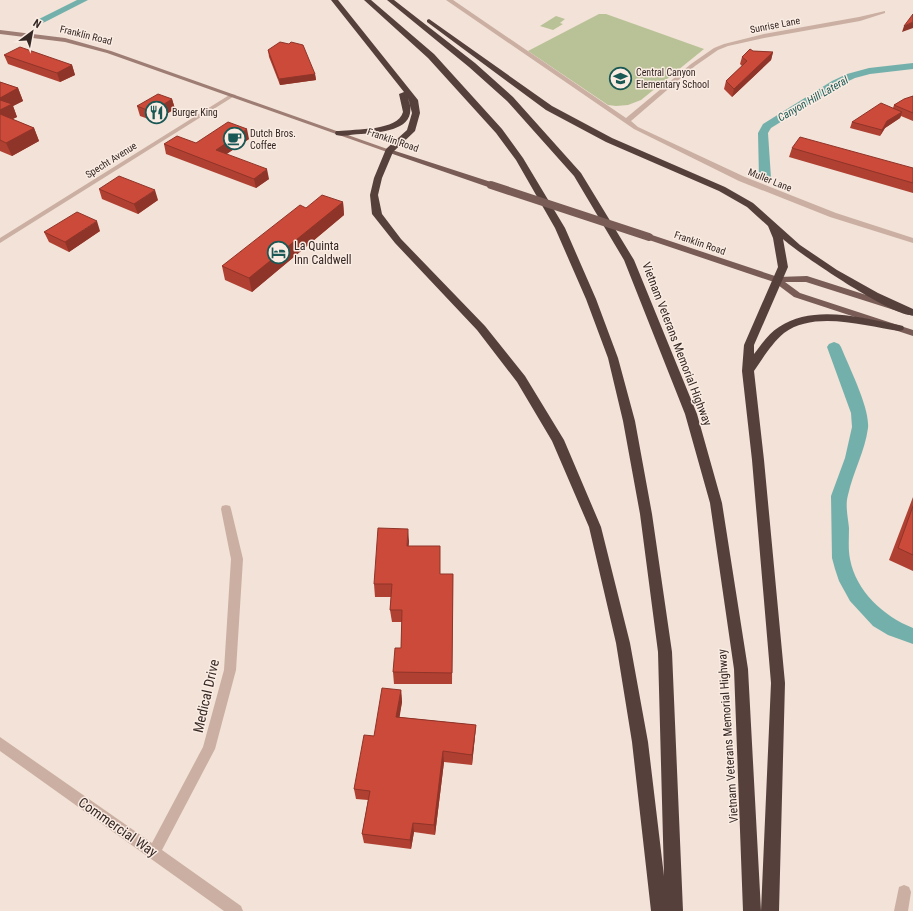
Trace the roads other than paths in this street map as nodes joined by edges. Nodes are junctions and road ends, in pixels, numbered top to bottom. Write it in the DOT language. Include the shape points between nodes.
graph roads {
  1 [pos="334,0"];
  2 [pos="367,0"];
  3 [pos="390,0"];
  4 [pos="398,0"];
  5 [pos="449,0"];
  6 [pos="883,12"];
  7 [pos="0,32"];
  8 [pos="397,80"];
  9 [pos="233,95"];
  10 [pos="626,122"];
  11 [pos="339,133"];
  12 [pos="389,150"];
  13 [pos="772,226"];
  14 [pos="0,241"];
  15 [pos="913,242"];
  16 [pos="777,280"];
  17 [pos="912,312"];
  18 [pos="899,328"];
  19 [pos="913,332"];
  20 [pos="748,372"];
  21 [pos="226,509"];
  22 [pos="0,742"];
  23 [pos="154,852"];
  24 [pos="904,892"];
  25 [pos="236,911"];
  26 [pos="660,911"];
  27 [pos="674,911"];
  28 [pos="752,911"];
  29 [pos="770,911"];
  30 [pos="901,911"];
  1 -- 8 [label="highway"];
  2 -- 27 [label="highway" via="431,56 494,125 520,160 560,228 613,358 629,421 646,514 665,652"];
  3 -- 28 [label="highway, Vietnam Veterans Memorial Highway" via="472,65 510,99 578,174 629,260 691,414 716,503 741,669"];
  4 -- 13 [label="highway" via="549,108 609,140 722,189 750,205"];
  5 -- 10 [label="street, Muller Lane"];
  6 -- 10 [label="street, Sunrise Lane" via="860,19 726,45 706,55"];
  7 -- 9 [label="main road, Franklin Road" via="37,35 86,45"];
  8 -- 11 [label="highway" via="407,105 405,119 389,128"];
  8 -- 12 [label="highway" via="414,100 416,113 411,131"];
  9 -- 11 [label="main road, Franklin Road"];
  9 -- 14 [label="street, Specht Avenue"];
  10 -- 15 [label="street, Muller Lane" via="662,142 742,179 833,215"];
  11 -- 12 [label="main road, Franklin Road"];
  12 -- 16 [label="main road, Franklin Road, bridge"];
  12 -- 26 [label="highway" via="374,195 377,214 398,241 481,328 521,379 558,440 595,527 623,643 640,742"];
  13 -- 16 [label="highway" via="778,238 783,267"];
  13 -- 17 [label="highway" via="834,272 874,295"];
  16 -- 17 [label="main road, Franklin Road" via="807,279"];
  16 -- 18 [label="main road, Franklin Road" via="797,295"];
  16 -- 20 [label="highway" via="749,345"];
  18 -- 19 [label="main road, Franklin Road"];
  18 -- 20 [label="highway" via="824,317 798,321 782,329 771,340"];
  20 -- 29 [label="highway" via="778,683"];
  21 -- 23 [label="street, Medical Drive" via="237,559 230,670 209,749"];
  22 -- 23 [label="street, Commercial Way"];
  23 -- 25 [label="street, Commercial Way"];
  24 -- 30 [label="street"];
}
